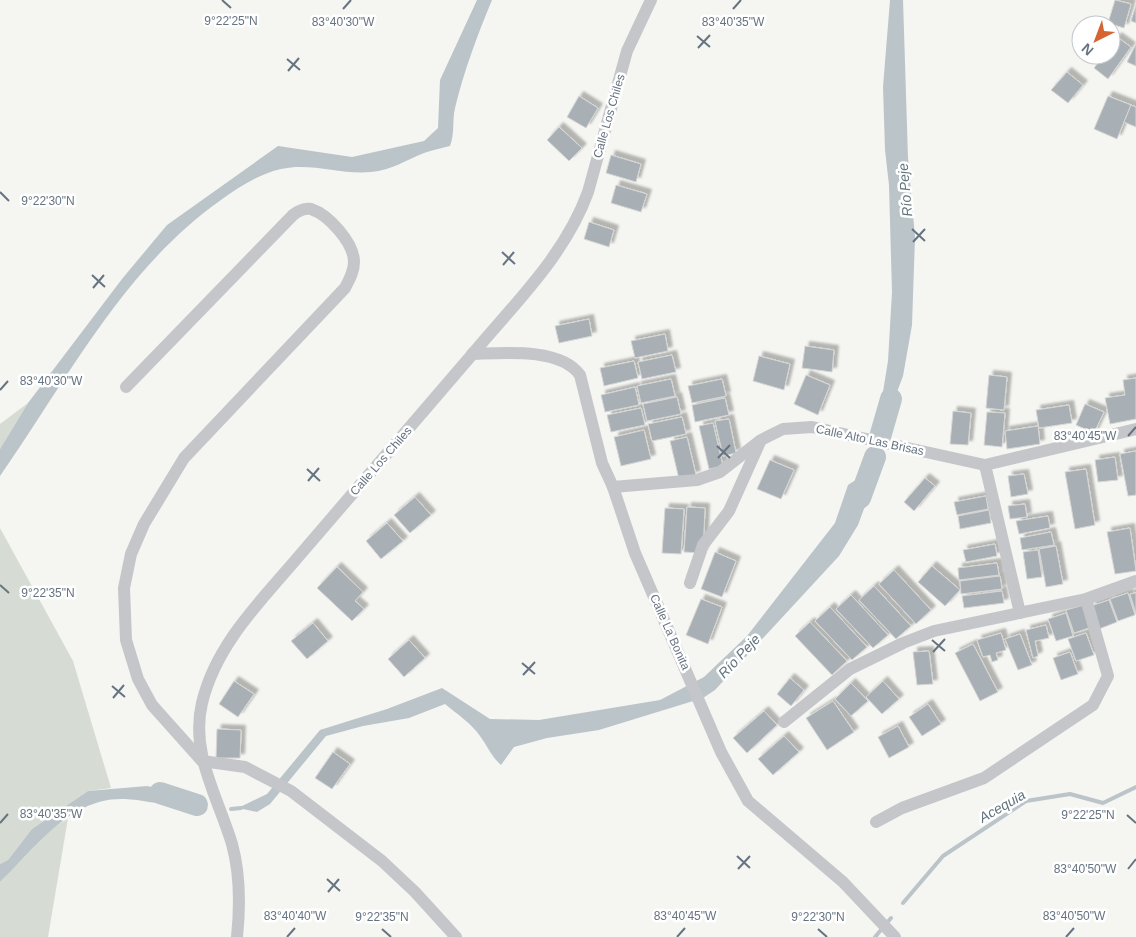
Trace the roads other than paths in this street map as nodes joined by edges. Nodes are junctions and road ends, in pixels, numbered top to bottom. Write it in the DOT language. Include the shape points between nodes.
graph roads {
  1 [pos="651,0"];
  2 [pos="472,354"];
  3 [pos="126,387"];
  4 [pos="1136,429"];
  5 [pos="761,440"];
  6 [pos="985,465"];
  7 [pos="613,487"];
  8 [pos="1136,581"];
  9 [pos="690,583"];
  10 [pos="1086,599"];
  11 [pos="1020,613"];
  12 [pos="784,722"];
  13 [pos="202,761"];
  14 [pos="876,822"];
  15 [pos="237,937"];
  16 [pos="456,937"];
  17 [pos="895,937"];
  1 -- 2 [label="street, Calle Los Chiles" via="627,52 588,192 572,228 547,265"];
  2 -- 7 [label="street, Calle La Bonita" via="519,352 574,366 580,375 602,463"];
  2 -- 13 [label="street, Calle Los Chiles" via="236,632 215,669 202,703 198,727"];
  3 -- 13 [label="street" via="293,215 310,209 324,217 345,240 354,262 352,276 345,288 184,458 144,524 131,554 124,588 126,640 138,679 152,705"];
  4 -- 6 [label="street, Calle Alto Las Brisas"];
  5 -- 6 [label="street, Calle Alto Las Brisas" via="783,429 812,427"];
  5 -- 7 [label="street, Calle Alto Las Brisas" via="720,472 697,480"];
  5 -- 9 [label="street" via="728,512 703,545"];
  6 -- 11 [label="street"];
  7 -- 17 [label="street, Calle La Bonita" via="635,553 721,752 748,801 843,882"];
  8 -- 10 [label="street"];
  10 -- 11 [label="street"];
  10 -- 14 [label="street" via="1108,676 1093,704 984,778 902,808"];
  11 -- 12 [label="street" via="934,631 903,643 850,669"];
  13 -- 15 [label="street, Calle Los Chiles" via="232,846 237,885"];
  13 -- 16 [label="street" via="244,767 291,791 382,861"];
}
